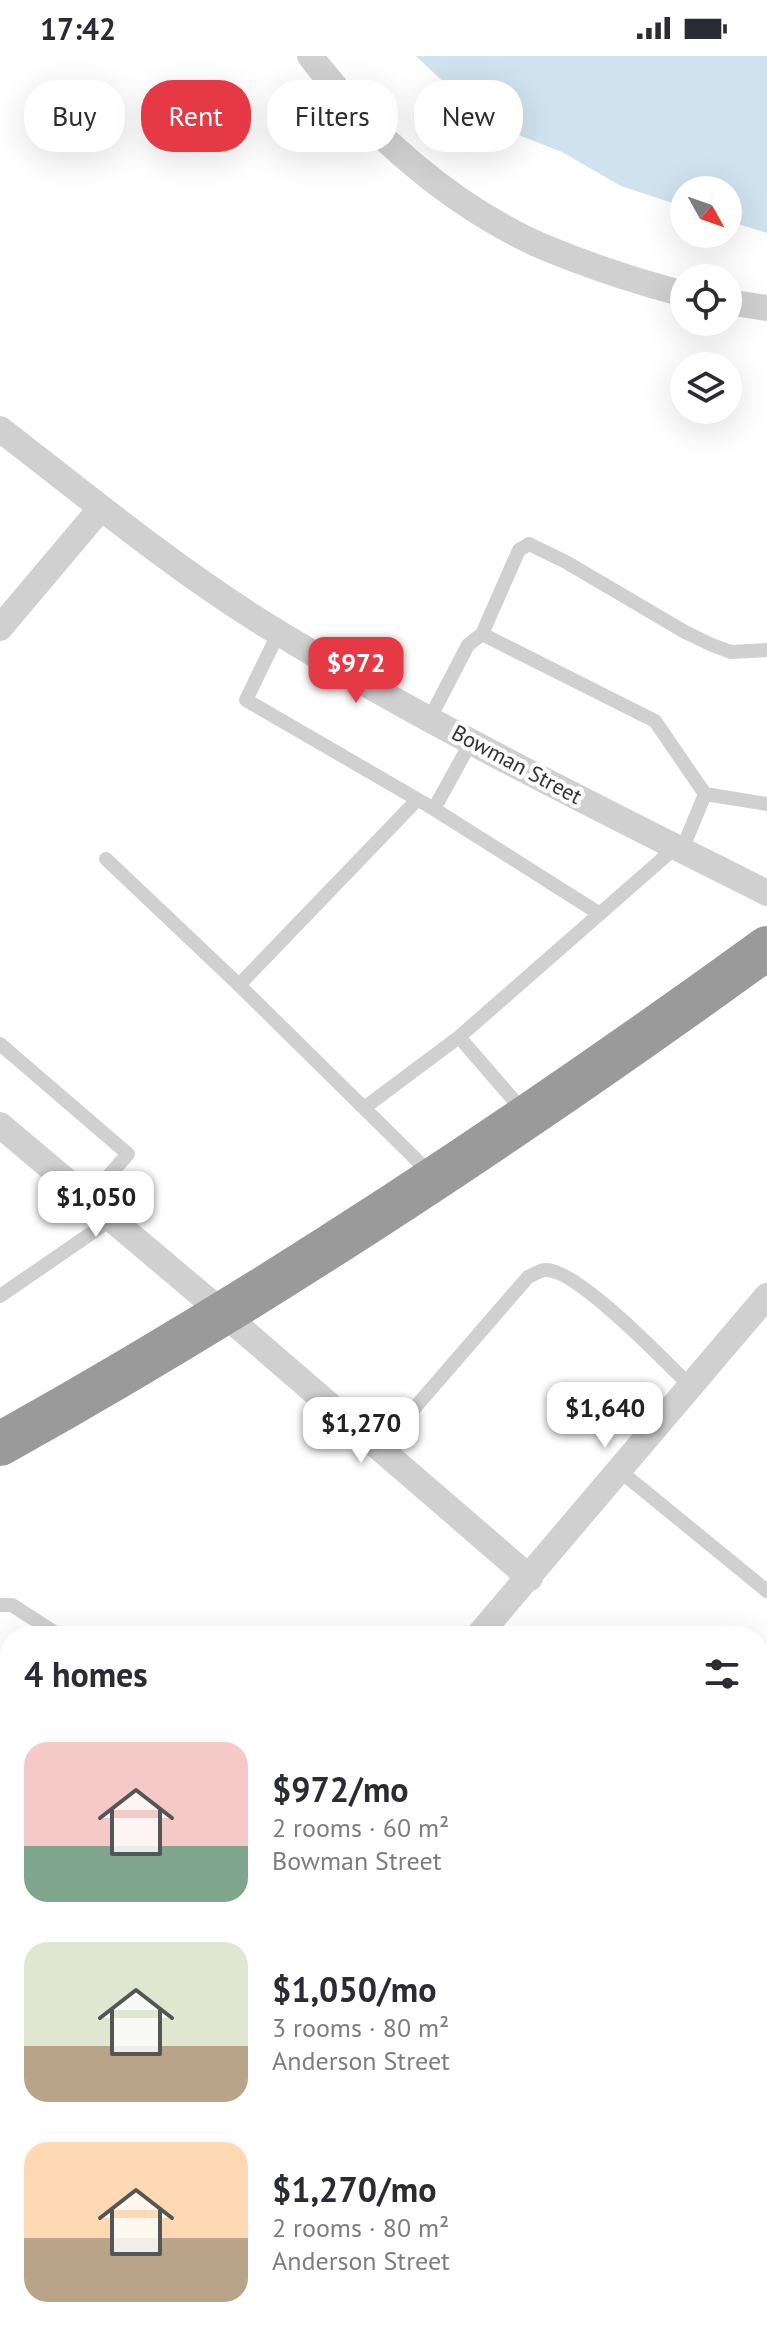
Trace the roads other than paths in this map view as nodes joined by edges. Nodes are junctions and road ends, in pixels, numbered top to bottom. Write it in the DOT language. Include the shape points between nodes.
graph roads {
  1 [pos="310,56"];
  2 [pos="670,290"];
  3 [pos="742,304"];
  4 [pos="767,308"];
  5 [pos="0,429"];
  6 [pos="101,508"];
  7 [pos="0,628"];
  8 [pos="279,632"];
  9 [pos="482,634"];
  10 [pos="767,650"];
  11 [pos="430,718"];
  12 [pos="472,740"];
  13 [pos="705,794"];
  14 [pos="417,800"];
  15 [pos="767,804"];
  16 [pos="434,809"];
  17 [pos="679,849"];
  18 [pos="106,859"];
  19 [pos="767,893"];
  20 [pos="600,914"];
  21 [pos="767,948"];
  22 [pos="239,985"];
  23 [pos="459,1037"];
  24 [pos="0,1044"];
  25 [pos="364,1108"];
  26 [pos="528,1117"];
  27 [pos="0,1125"];
  28 [pos="435,1178"];
  29 [pos="88,1199"];
  30 [pos="112,1219"];
  31 [pos="0,1296"];
  32 [pos="765,1300"];
  33 [pos="224,1314"];
  34 [pos="689,1385"];
  35 [pos="0,1444"];
  36 [pos="380,1448"];
  37 [pos="620,1471"];
  38 [pos="530,1578"];
  39 [pos="767,1591"];
  40 [pos="0,1605"];
  41 [pos="45,1626"];
  42 [pos="487,1626"];
  1 -- 2 [label="street" via="375,130 428,176 488,217 577,260"];
  3 -- 4 [label="street"];
  5 -- 6 [label="street, Bowman Street"];
  6 -- 7 [label="street"];
  6 -- 8 [label="street, Bowman Street"];
  8 -- 11 [label="street, Bowman Street"];
  8 -- 14 [label="lane" via="246,700"];
  9 -- 10 [label="lane" via="519,550 529,544 712,645 731,652"];
  9 -- 11 [label="lane" via="468,645"];
  9 -- 13 [label="lane" via="655,721"];
  11 -- 12 [label="street, Bowman Street"];
  12 -- 16 [label="lane"];
  12 -- 17 [label="street, Bowman Street"];
  13 -- 15 [label="lane"];
  13 -- 17 [label="lane"];
  14 -- 16 [label="lane"];
  14 -- 22 [label="lane"];
  16 -- 20 [label="lane"];
  17 -- 19 [label="street, Bowman Street"];
  17 -- 20 [label="lane"];
  18 -- 22 [label="lane"];
  20 -- 23 [label="lane"];
  21 -- 26 [label="highway"];
  22 -- 25 [label="lane"];
  23 -- 25 [label="lane"];
  23 -- 26 [label="lane"];
  24 -- 29 [label="lane" via="128,1154"];
  25 -- 28 [label="lane"];
  26 -- 28 [label="highway"];
  27 -- 29 [label="street"];
  28 -- 33 [label="highway"];
  29 -- 30 [label="street"];
  30 -- 31 [label="lane"];
  30 -- 33 [label="street"];
  32 -- 34 [label="street"];
  33 -- 35 [label="highway"];
  33 -- 36 [label="street"];
  34 -- 36 [label="lane" via="583,1287 545,1270 528,1277"];
  34 -- 37 [label="street"];
  36 -- 38 [label="street"];
  37 -- 38 [label="street"];
  37 -- 39 [label="lane"];
  38 -- 42 [label="street"];
  40 -- 41 [label="lane" via="12,1605"];
}
